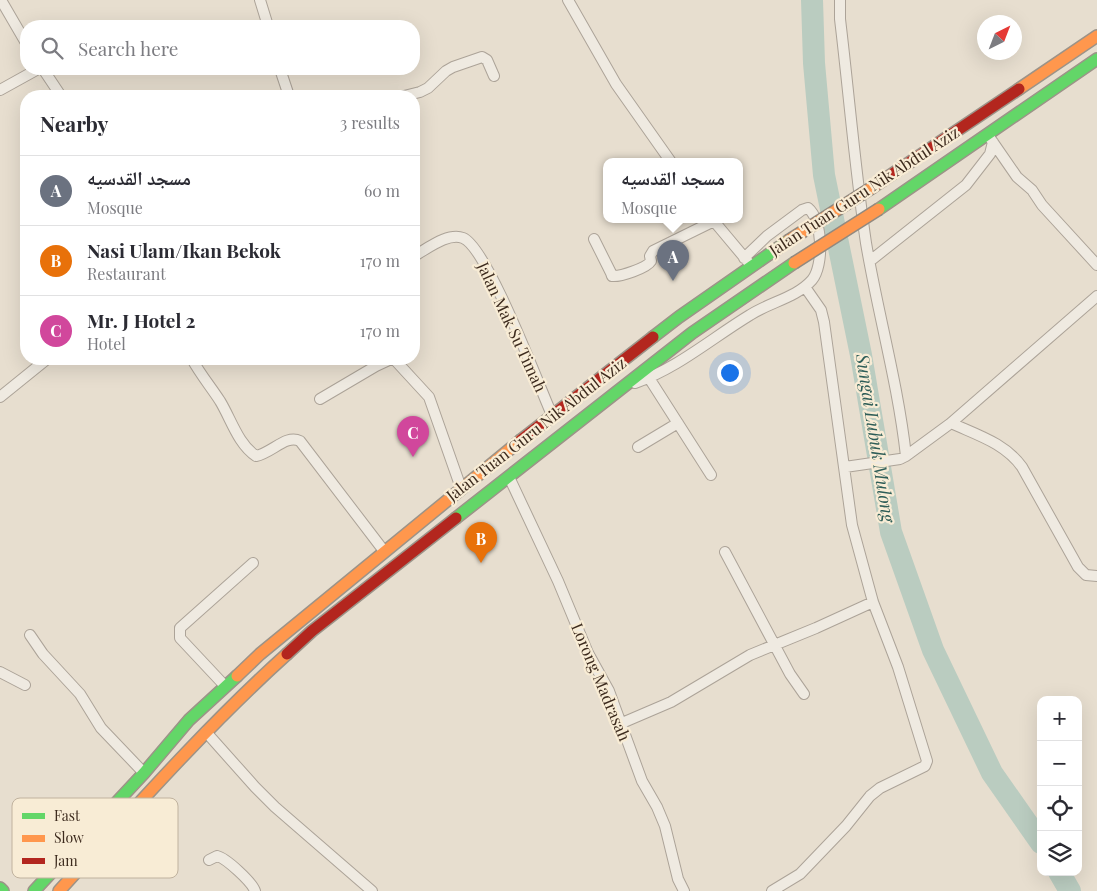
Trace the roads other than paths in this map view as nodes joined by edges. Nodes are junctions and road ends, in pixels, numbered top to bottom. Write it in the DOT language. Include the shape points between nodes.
graph roads {
  1 [pos="1,0"];
  2 [pos="260,0"];
  3 [pos="568,0"];
  4 [pos="840,0"];
  5 [pos="266,20"];
  6 [pos="20,33"];
  7 [pos="1097,36"];
  8 [pos="1097,59"];
  9 [pos="27,75"];
  10 [pos="47,75"];
  11 [pos="282,75"];
  12 [pos="494,76"];
  13 [pos="0,90"];
  14 [pos="57,90"];
  15 [pos="287,90"];
  16 [pos="420,91"];
  17 [pos="990,138"];
  18 [pos="668,158"];
  19 [pos="708,223"];
  20 [pos="716,223"];
  21 [pos="594,240"];
  22 [pos="420,253"];
  23 [pos="870,261"];
  24 [pos="748,262"];
  25 [pos="1097,265"];
  26 [pos="805,287"];
  27 [pos="1097,296"];
  28 [pos="40,365"];
  29 [pos="196,365"];
  30 [pos="378,365"];
  31 [pos="398,365"];
  32 [pos="649,378"];
  33 [pos="622,387"];
  34 [pos="0,397"];
  35 [pos="320,399"];
  36 [pos="552,415"];
  37 [pos="678,423"];
  38 [pos="951,423"];
  39 [pos="638,447"];
  40 [pos="903,457"];
  41 [pos="845,467"];
  42 [pos="711,475"];
  43 [pos="508,477"];
  44 [pos="461,488"];
  45 [pos="384,551"];
  46 [pos="725,552"];
  47 [pos="253,563"];
  48 [pos="1097,576"];
  49 [pos="873,602"];
  50 [pos="30,635"];
  51 [pos="775,645"];
  52 [pos="0,672"];
  53 [pos="25,685"];
  54 [pos="224,686"];
  55 [pos="804,694"];
  56 [pos="622,723"];
  57 [pos="206,732"];
  58 [pos="144,773"];
  59 [pos="121,798"];
  60 [pos="146,798"];
  61 [pos="209,860"];
  62 [pos="46,878"];
  63 [pos="73,878"];
  64 [pos="0,888"];
  65 [pos="62,890"];
  66 [pos="3,891"];
  67 [pos="34,891"];
  68 [pos="255,891"];
  69 [pos="372,891"];
  70 [pos="684,891"];
  71 [pos="772,891"];
  1 -- 6 [label="street"];
  2 -- 5 [label="street"];
  3 -- 18 [label="street" via="616,84"];
  4 -- 23 [label="street" via="854,150"];
  7 -- 24 [label="main road, Jalan Tuan Guru Nik Abdul Aziz, bridge" via="873,187 788,241"];
  8 -- 17 [label="main road, Jalan Tuan Guru Nik Abdul Aziz"];
  9 -- 13 [label="street"];
  10 -- 14 [label="street"];
  11 -- 15 [label="street"];
  12 -- 16 [label="street" via="487,60 482,57 453,67"];
  17 -- 23 [label="street" via="990,154 966,185"];
  17 -- 25 [label="street" via="1046,211"];
  17 -- 33 [label="main road, Jalan Tuan Guru Nik Abdul Aziz, bridge" via="728,307"];
  19 -- 21 [label="street" via="653,251 647,266 618,276 612,276"];
  20 -- 24 [label="street"];
  22 -- 36 [label="street, Jalan Mak Su Timah" via="455,237 464,238 476,250 498,288"];
  23 -- 40 [label="street" via="902,422"];
  24 -- 26 [label="street" via="767,236 808,208 813,212 818,228 821,252 814,277"];
  24 -- 36 [label="main road, Jalan Tuan Guru Nik Abdul Aziz"];
  26 -- 32 [label="street" via="752,313"];
  26 -- 41 [label="street" via="821,310 824,322"];
  27 -- 38 [label="street"];
  28 -- 34 [label="street"];
  29 -- 45 [label="street" via="250,452 256,456 289,439 300,441"];
  30 -- 35 [label="street"];
  31 -- 44 [label="street" via="429,396"];
  32 -- 33 [label="street"];
  32 -- 37 [label="street"];
  33 -- 43 [label="main road, Jalan Tuan Guru Nik Abdul Aziz"];
  36 -- 44 [label="main road, Jalan Tuan Guru Nik Abdul Aziz"];
  37 -- 39 [label="street"];
  37 -- 42 [label="street"];
  38 -- 40 [label="street"];
  38 -- 48 [label="street" via="1010,453 1022,467 1078,567 1086,574"];
  40 -- 41 [label="street"];
  41 -- 49 [label="street" via="852,526"];
  43 -- 56 [label="street, Lorong Madrasah"];
  43 -- 57 [label="main road, Jalan Tuan Guru Nik Abdul Aziz" via="312,631"];
  44 -- 45 [label="main road, Jalan Tuan Guru Nik Abdul Aziz"];
  45 -- 54 [label="main road, Jalan Tuan Guru Nik Abdul Aziz"];
  46 -- 51 [label="street"];
  47 -- 54 [label="street" via="180,628 180,638"];
  49 -- 51 [label="street"];
  49 -- 71 [label="street" via="898,667 927,761 925,766 870,796 800,874"];
  50 -- 58 [label="street" via="80,694 101,728"];
  51 -- 55 [label="street"];
  51 -- 56 [label="street" via="750,655 672,702"];
  52 -- 53 [label="street"];
  54 -- 58 [label="main road, Jalan Tuan Guru Nik Abdul Aziz" via="189,720"];
  56 -- 70 [label="street, Lorong Madrasah" via="642,781 665,826"];
  57 -- 60 [label="main road, Jalan Tuan Guru Nik Abdul Aziz"];
  57 -- 69 [label="street" via="255,787"];
  58 -- 59 [label="main road, Jalan Tuan Guru Nik Abdul Aziz"];
  61 -- 68 [label="street" via="217,856 224,858"];
  62 -- 67 [label="main road, Jalan Tuan Guru Nik Abdul Aziz"];
  63 -- 65 [label="main road, Jalan Tuan Guru Nik Abdul Aziz"];
  64 -- 66 [label="main road"];
}
